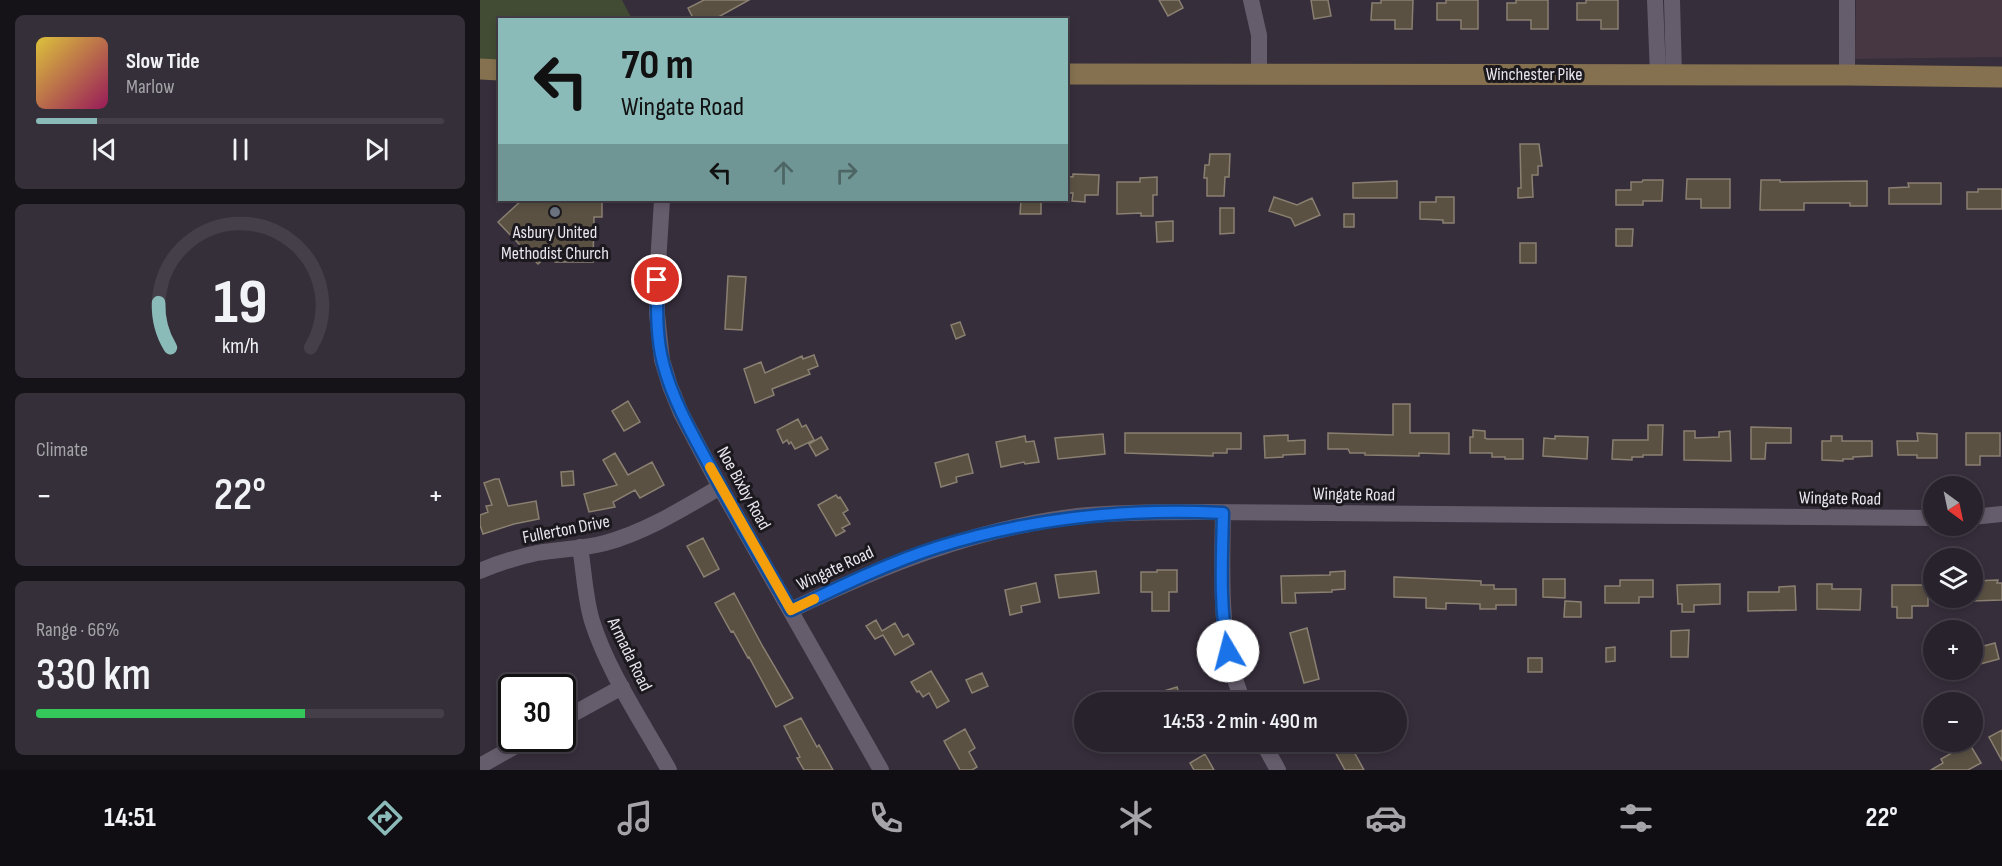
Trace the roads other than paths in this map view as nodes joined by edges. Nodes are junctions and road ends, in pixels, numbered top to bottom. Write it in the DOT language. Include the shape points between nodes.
graph roads {
  1 [pos="1251,0"];
  2 [pos="1655,0"];
  3 [pos="1672,0"];
  4 [pos="1847,0"];
  5 [pos="480,69"];
  6 [pos="498,70"];
  7 [pos="1068,74"];
  8 [pos="1259,74"];
  9 [pos="1666,74"];
  10 [pos="1847,75"];
  11 [pos="2002,77"];
  12 [pos="662,201"];
  13 [pos="720,487"];
  14 [pos="1223,513"];
  15 [pos="2002,514"];
  16 [pos="1983,516"];
  17 [pos="1923,518"];
  18 [pos="580,547"];
  19 [pos="480,571"];
  20 [pos="791,610"];
  21 [pos="622,687"];
  22 [pos="1239,692"];
  23 [pos="576,712"];
  24 [pos="505,752"];
  25 [pos="1268,752"];
  26 [pos="480,766"];
  27 [pos="669,770"];
  28 [pos="881,770"];
  29 [pos="1278,770"];
  1 -- 8 [label="street" via="1259,35"];
  2 -- 9 [label="street"];
  3 -- 9 [label="street"];
  4 -- 10 [label="street"];
  5 -- 6 [label="main road"];
  7 -- 8 [label="main road, Winchester Pike"];
  8 -- 9 [label="main road, Winchester Pike"];
  9 -- 10 [label="main road, Winchester Pike"];
  10 -- 11 [label="main road, Winchester Pike"];
  12 -- 13 [label="street, Noe Bixby Road" via="657,314 662,360 681,413"];
  13 -- 18 [label="street, Fullerton Drive" via="622,538"];
  13 -- 20 [label="street, Noe Bixby Road"];
  14 -- 17 [label="street, Wingate Road"];
  14 -- 20 [label="street, Wingate Road" via="1078,516 1012,528 890,565"];
  14 -- 22 [label="street" via="1225,633"];
  15 -- 16 [label="street"];
  18 -- 19 [label="street, Fullerton Drive" via="537,553"];
  18 -- 21 [label="street, Armada Road" via="592,620"];
  20 -- 28 [label="street, Noe Bixby Road"];
  21 -- 23 [label="street"];
  21 -- 27 [label="street, Armada Road"];
  24 -- 26 [label="street"];
  25 -- 29 [label="street"];
}
